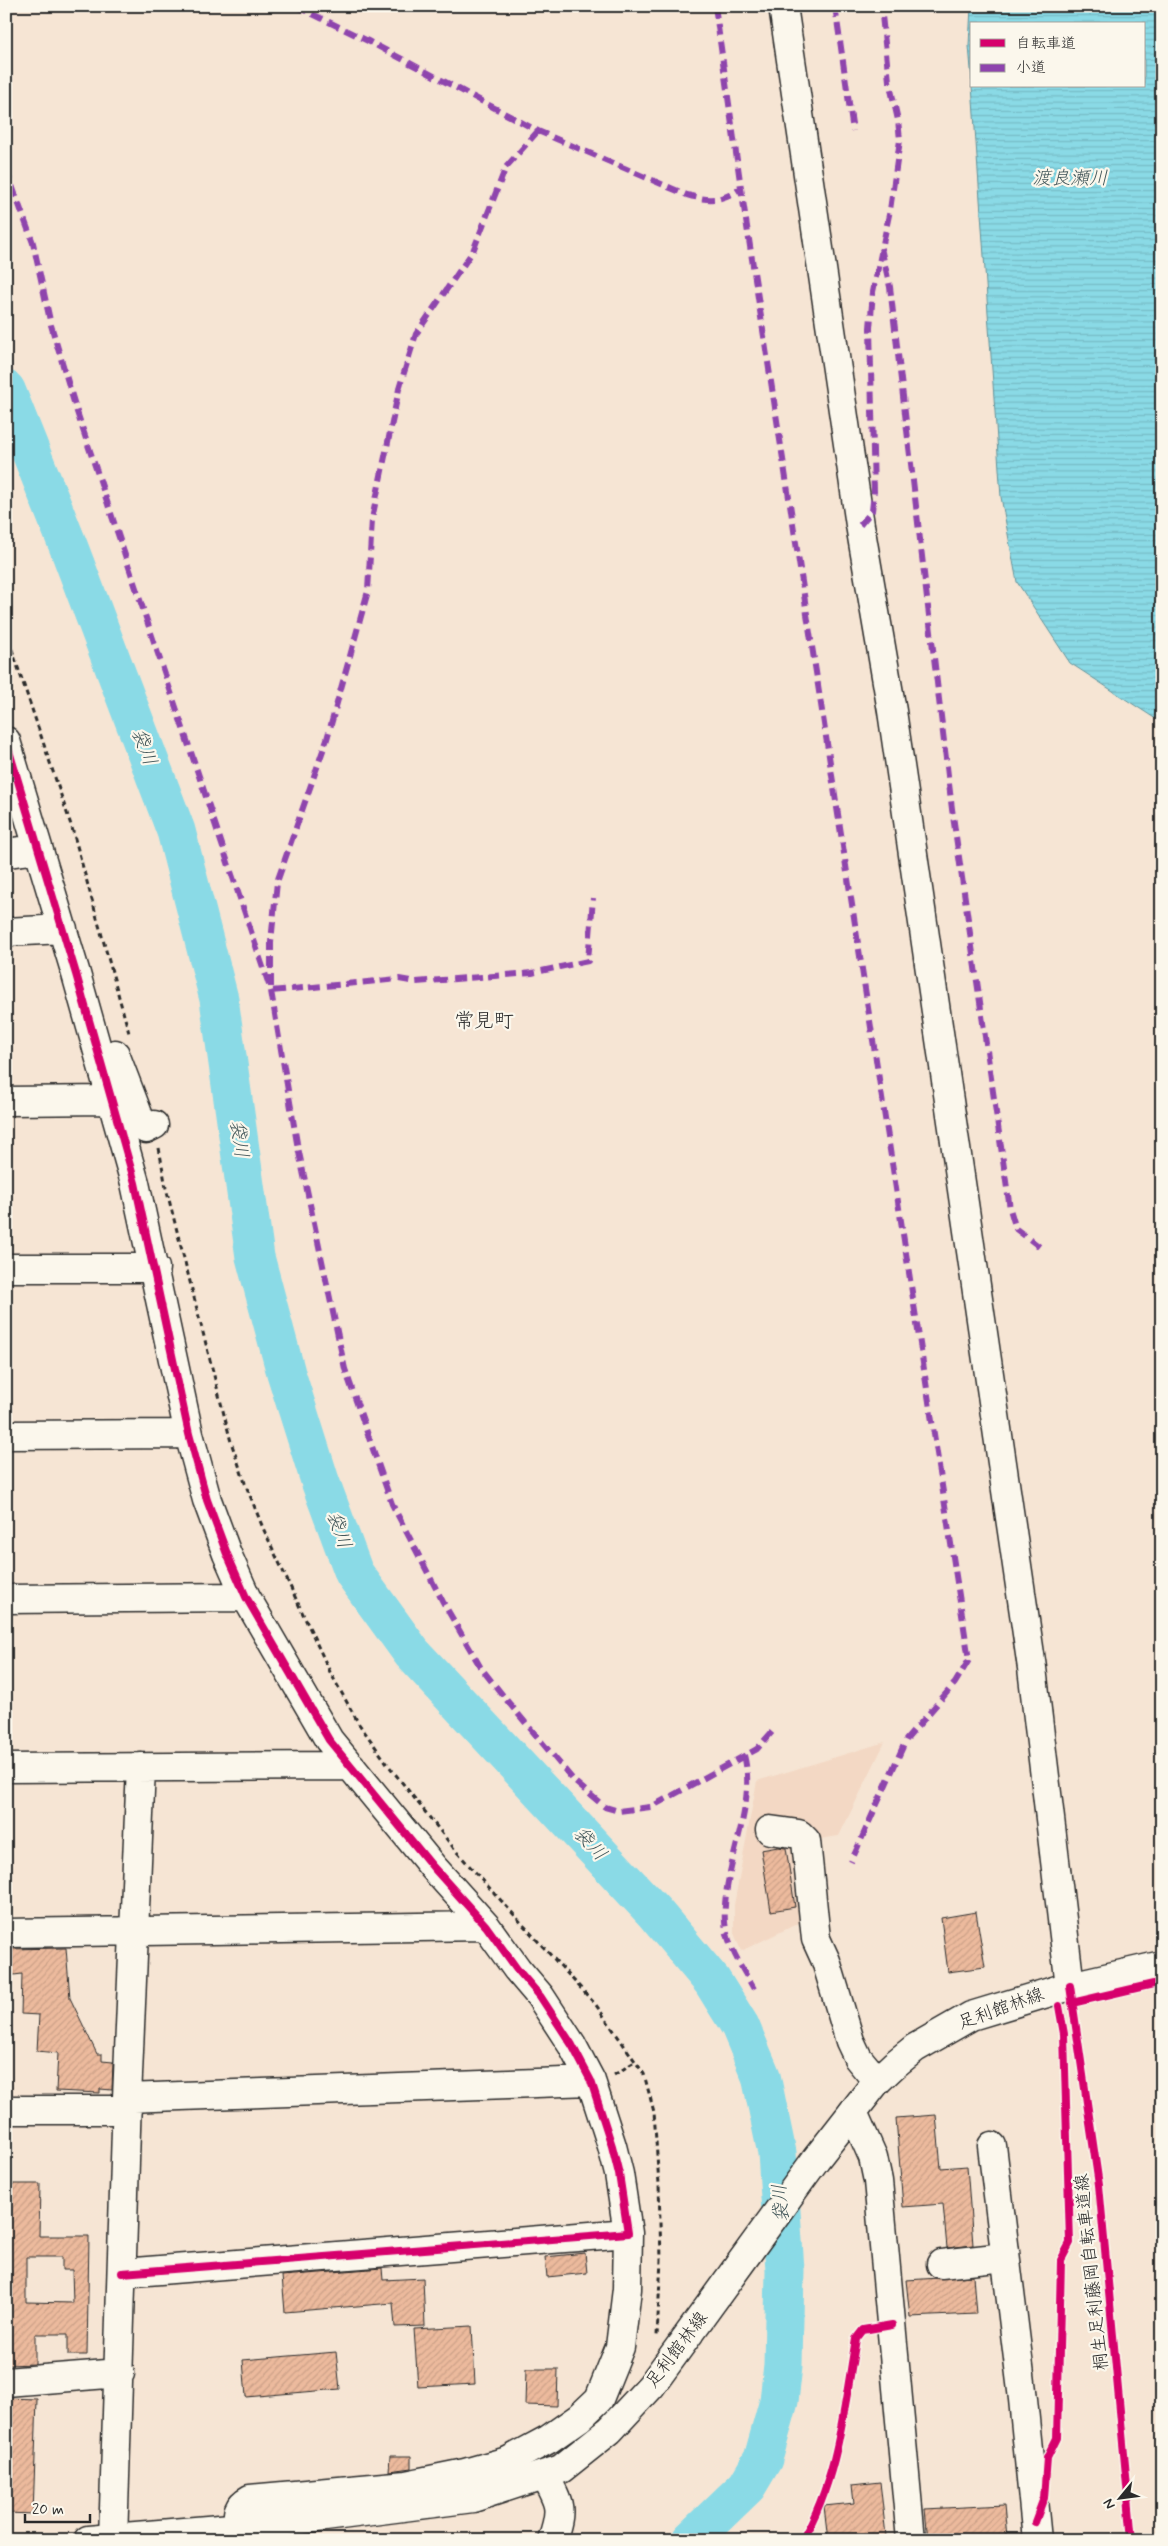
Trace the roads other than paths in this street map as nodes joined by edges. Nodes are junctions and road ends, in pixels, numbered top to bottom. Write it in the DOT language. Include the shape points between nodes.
graph roads {
  1 [pos="783,6"];
  2 [pos="6,741"];
  3 [pos="38,850"];
  4 [pos="6,853"];
  5 [pos="63,929"];
  6 [pos="6,932"];
  7 [pos="76,974"];
  8 [pos="111,1100"];
  9 [pos="6,1101"];
  10 [pos="154,1125"];
  11 [pos="6,1268"];
  12 [pos="155,1268"];
  13 [pos="189,1434"];
  14 [pos="6,1435"];
  15 [pos="246,1597"];
  16 [pos="6,1599"];
  17 [pos="351,1766"];
  18 [pos="141,1767"];
  19 [pos="6,1768"];
  20 [pos="770,1830"];
  21 [pos="486,1926"];
  22 [pos="134,1931"];
  23 [pos="6,1933"];
  24 [pos="1162,1965"];
  25 [pos="1082,1984"];
  26 [pos="602,2079"];
  27 [pos="878,2082"];
  28 [pos="127,2104"];
  29 [pos="6,2110"];
  30 [pos="851,2115"];
  31 [pos="992,2146"];
  32 [pos="628,2233"];
  33 [pos="1005,2257"];
  34 [pos="941,2264"];
  35 [pos="122,2273"];
  36 [pos="120,2373"];
  37 [pos="6,2382"];
  38 [pos="544,2475"];
  39 [pos="238,2527"];
  40 [pos="104,2539"];
  41 [pos="552,2540"];
  42 [pos="911,2540"];
  43 [pos="1037,2540"];
  1 -- 25 [label="street" via="860,525 894,721 1032,1668"];
  2 -- 3 [label="street"];
  3 -- 4 [label="street"];
  3 -- 5 [label="street"];
  5 -- 6 [label="street"];
  5 -- 7 [label="street"];
  7 -- 8 [label="street"];
  7 -- 10 [label="street" via="102,1020 141,1122 146,1129"];
  8 -- 9 [label="street"];
  8 -- 12 [label="street"];
  11 -- 12 [label="street"];
  12 -- 13 [label="street"];
  13 -- 14 [label="street"];
  13 -- 15 [label="street" via="215,1526"];
  15 -- 16 [label="street"];
  15 -- 17 [label="street" via="329,1740"];
  17 -- 18 [label="street"];
  17 -- 21 [label="street" via="433,1868"];
  18 -- 19 [label="street"];
  18 -- 22 [label="street"];
  20 -- 27 [label="street" via="799,1834 806,1841 816,1940 826,1961 850,2041 858,2058"];
  21 -- 22 [label="street"];
  21 -- 26 [label="street"];
  22 -- 23 [label="street"];
  22 -- 28 [label="street"];
  24 -- 25 [label="street, 足利館林線"];
  25 -- 27 [label="street, 足利館林線" via="971,2016 915,2048"];
  26 -- 28 [label="street"];
  26 -- 32 [label="street"];
  27 -- 30 [label="street, 足利館林線"];
  28 -- 29 [label="street"];
  28 -- 35 [label="street"];
  30 -- 38 [label="street, 足利館林線" via="650,2386 610,2430 560,2468"];
  30 -- 42 [label="street" via="873,2157 878,2181"];
  31 -- 33 [label="street"];
  32 -- 35 [label="street"];
  32 -- 39 [label="street" via="623,2332 615,2362 595,2404 550,2439 494,2465 440,2479 250,2499 242,2504 237,2514"];
  33 -- 34 [label="street"];
  33 -- 43 [label="street"];
  35 -- 36 [label="street"];
  36 -- 37 [label="street"];
  36 -- 40 [label="street"];
  38 -- 39 [label="street, 足利館林線" via="473,2498"];
  38 -- 41 [label="street" via="560,2505 559,2521"];
  39 -- 40 [label="street, 足利館林線"];
}
